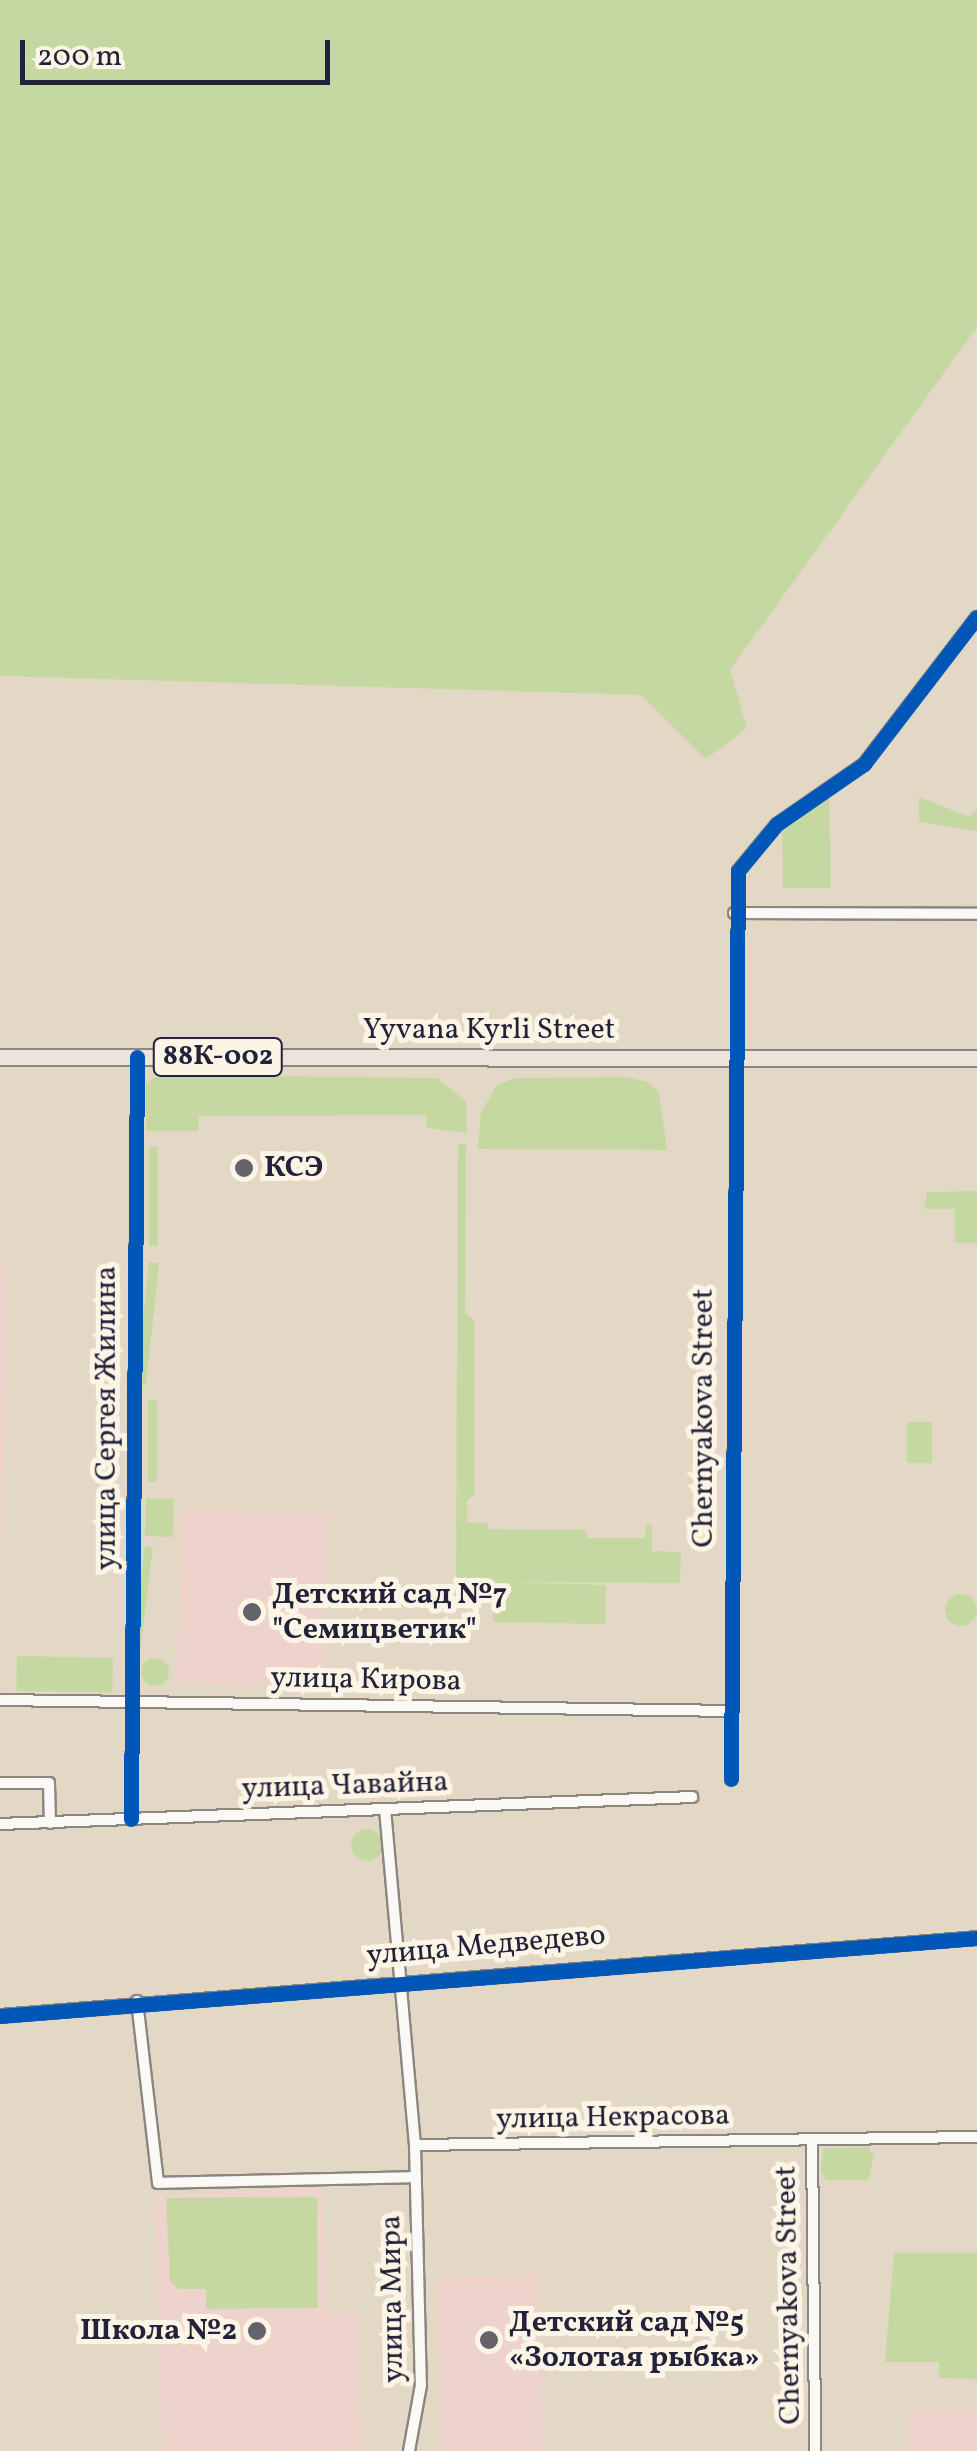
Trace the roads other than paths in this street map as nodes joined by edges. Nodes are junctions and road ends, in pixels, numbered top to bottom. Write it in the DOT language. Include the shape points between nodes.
graph roads {
  1 [pos="977,617"];
  2 [pos="734,913"];
  3 [pos="977,914"];
  4 [pos="0,1057"];
  5 [pos="137,1057"];
  6 [pos="732,1058"];
  7 [pos="977,1058"];
  8 [pos="0,1700"];
  9 [pos="134,1702"];
  10 [pos="731,1711"];
  11 [pos="730,1779"];
  12 [pos="0,1783"];
  13 [pos="692,1798"];
  14 [pos="384,1809"];
  15 [pos="131,1819"];
  16 [pos="50,1823"];
  17 [pos="0,1824"];
  18 [pos="977,1938"];
  19 [pos="396,1982"];
  20 [pos="137,2001"];
  21 [pos="0,2016"];
  22 [pos="977,2137"];
  23 [pos="812,2139"];
  24 [pos="415,2145"];
  25 [pos="416,2177"];
  26 [pos="410,2451"];
  27 [pos="815,2451"];
  1 -- 2 [label="street, Chernyakova Street" via="864,764 830,782 747,854 738,871"];
  2 -- 3 [label="street"];
  2 -- 6 [label="street, Chernyakova Street"];
  4 -- 5 [label="main road, Yyvana Kyrli Street / 88К-002"];
  5 -- 6 [label="main road, Yyvana Kyrli Street / 88К-002"];
  5 -- 9 [label="street, улица Сергея Жилина"];
  6 -- 7 [label="main road, Yyvana Kyrli Street / 88К-002"];
  6 -- 10 [label="street, Chernyakova Street"];
  8 -- 9 [label="street, улица Кирова"];
  9 -- 10 [label="street, улица Кирова"];
  9 -- 15 [label="street, улица Сергея Жилина"];
  10 -- 11 [label="street, Chernyakova Street"];
  12 -- 16 [label="street" via="50,1783"];
  13 -- 14 [label="street, улица Чавайна"];
  14 -- 15 [label="street, улица Чавайна"];
  14 -- 19 [label="street"];
  15 -- 16 [label="street, улица Чавайна"];
  16 -- 17 [label="street, улица Чавайна"];
  18 -- 19 [label="street, улица Медведево"];
  19 -- 20 [label="street, улица Медведево"];
  19 -- 24 [label="street"];
  20 -- 21 [label="street, улица Медведево"];
  20 -- 25 [label="street" via="158,2182"];
  22 -- 23 [label="street, улица Некрасова"];
  23 -- 24 [label="street, улица Некрасова"];
  23 -- 27 [label="street, Chernyakova Street"];
  24 -- 25 [label="street, улица Мира"];
  25 -- 26 [label="street, улица Мира" via="421,2384"];
}
